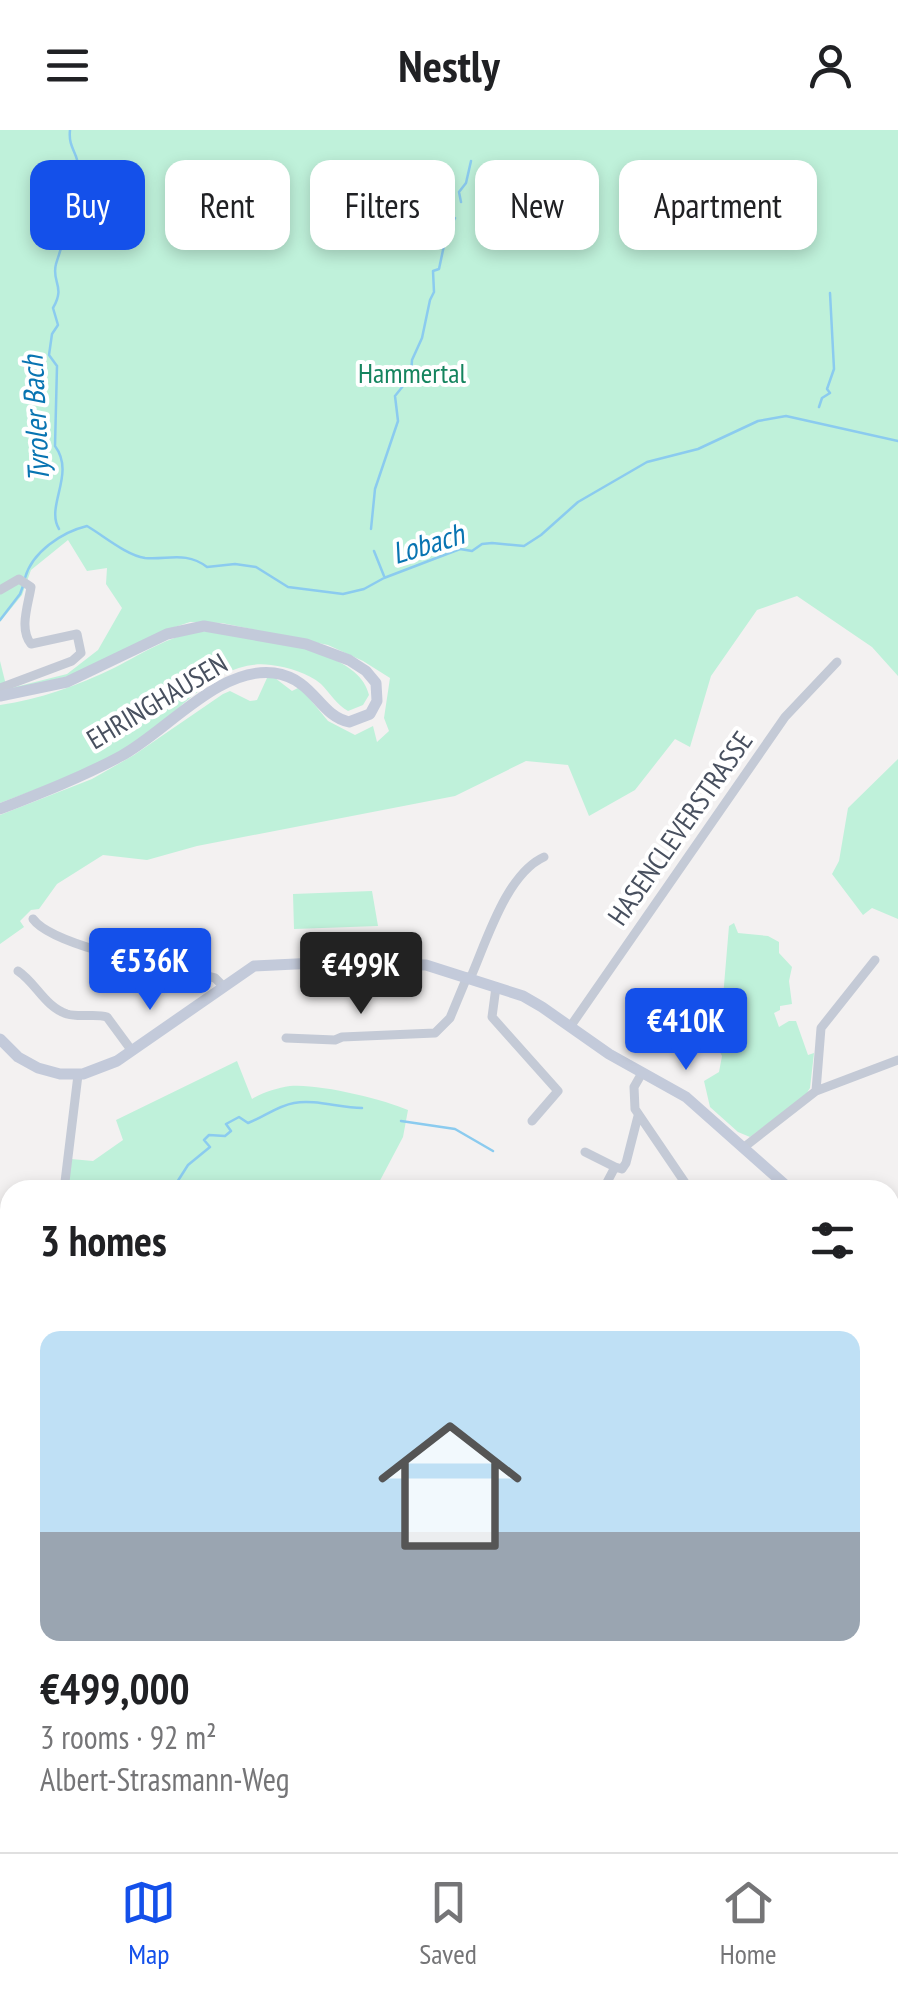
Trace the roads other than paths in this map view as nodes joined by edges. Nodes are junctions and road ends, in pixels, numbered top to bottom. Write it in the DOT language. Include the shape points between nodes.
graph roads {
  1 [pos="0,590"];
  2 [pos="838,662"];
  3 [pos="0,688"];
  4 [pos="0,696"];
  5 [pos="0,808"];
  6 [pos="544,857"];
  7 [pos="33,919"];
  8 [pos="874,960"];
  9 [pos="18,971"];
  10 [pos="468,978"];
  11 [pos="223,986"];
  12 [pos="496,987"];
  13 [pos="570,1027"];
  14 [pos="286,1038"];
  15 [pos="0,1039"];
  16 [pos="132,1051"];
  17 [pos="898,1060"];
  18 [pos="642,1073"];
  19 [pos="78,1075"];
  20 [pos="816,1090"];
  21 [pos="638,1116"];
  22 [pos="532,1122"];
  23 [pos="742,1148"];
  24 [pos="585,1152"];
  25 [pos="615,1168"];
  26 [pos="65,1180"];
  27 [pos="608,1180"];
  28 [pos="683,1180"];
  29 [pos="770,1180"];
  1 -- 3 [label="street" via="18,579 30,588 26,640 37,645 77,634 81,654"];
  2 -- 13 [label="street, HASENCLEVERSTRASSE" via="785,717"];
  4 -- 5 [label="main road, EHRINGHAUSEN" via="67,682 198,626 332,652 366,671 378,694 370,714 345,722 298,681 273,673 242,676 126,754"];
  6 -- 10 [label="street" via="499,911"];
  7 -- 11 [label="street" via="82,945 215,978"];
  8 -- 20 [label="street" via="821,1028"];
  9 -- 16 [label="street" via="62,1013 107,1017"];
  10 -- 11 [label="main road" via="414,963 270,963 248,968"];
  10 -- 12 [label="main road"];
  10 -- 14 [label="street" via="444,1027 425,1036"];
  11 -- 16 [label="main road"];
  12 -- 13 [label="main road"];
  12 -- 22 [label="street" via="492,1017 558,1091"];
  13 -- 18 [label="main road"];
  15 -- 19 [label="main road" via="38,1068"];
  16 -- 19 [label="main road"];
  17 -- 20 [label="street"];
  18 -- 21 [label="street" via="634,1087"];
  18 -- 23 [label="main road" via="686,1097"];
  19 -- 26 [label="street"];
  20 -- 23 [label="street"];
  21 -- 25 [label="street" via="626,1162"];
  21 -- 28 [label="street"];
  23 -- 29 [label="main road"];
  24 -- 25 [label="street"];
  25 -- 27 [label="street"];
}
